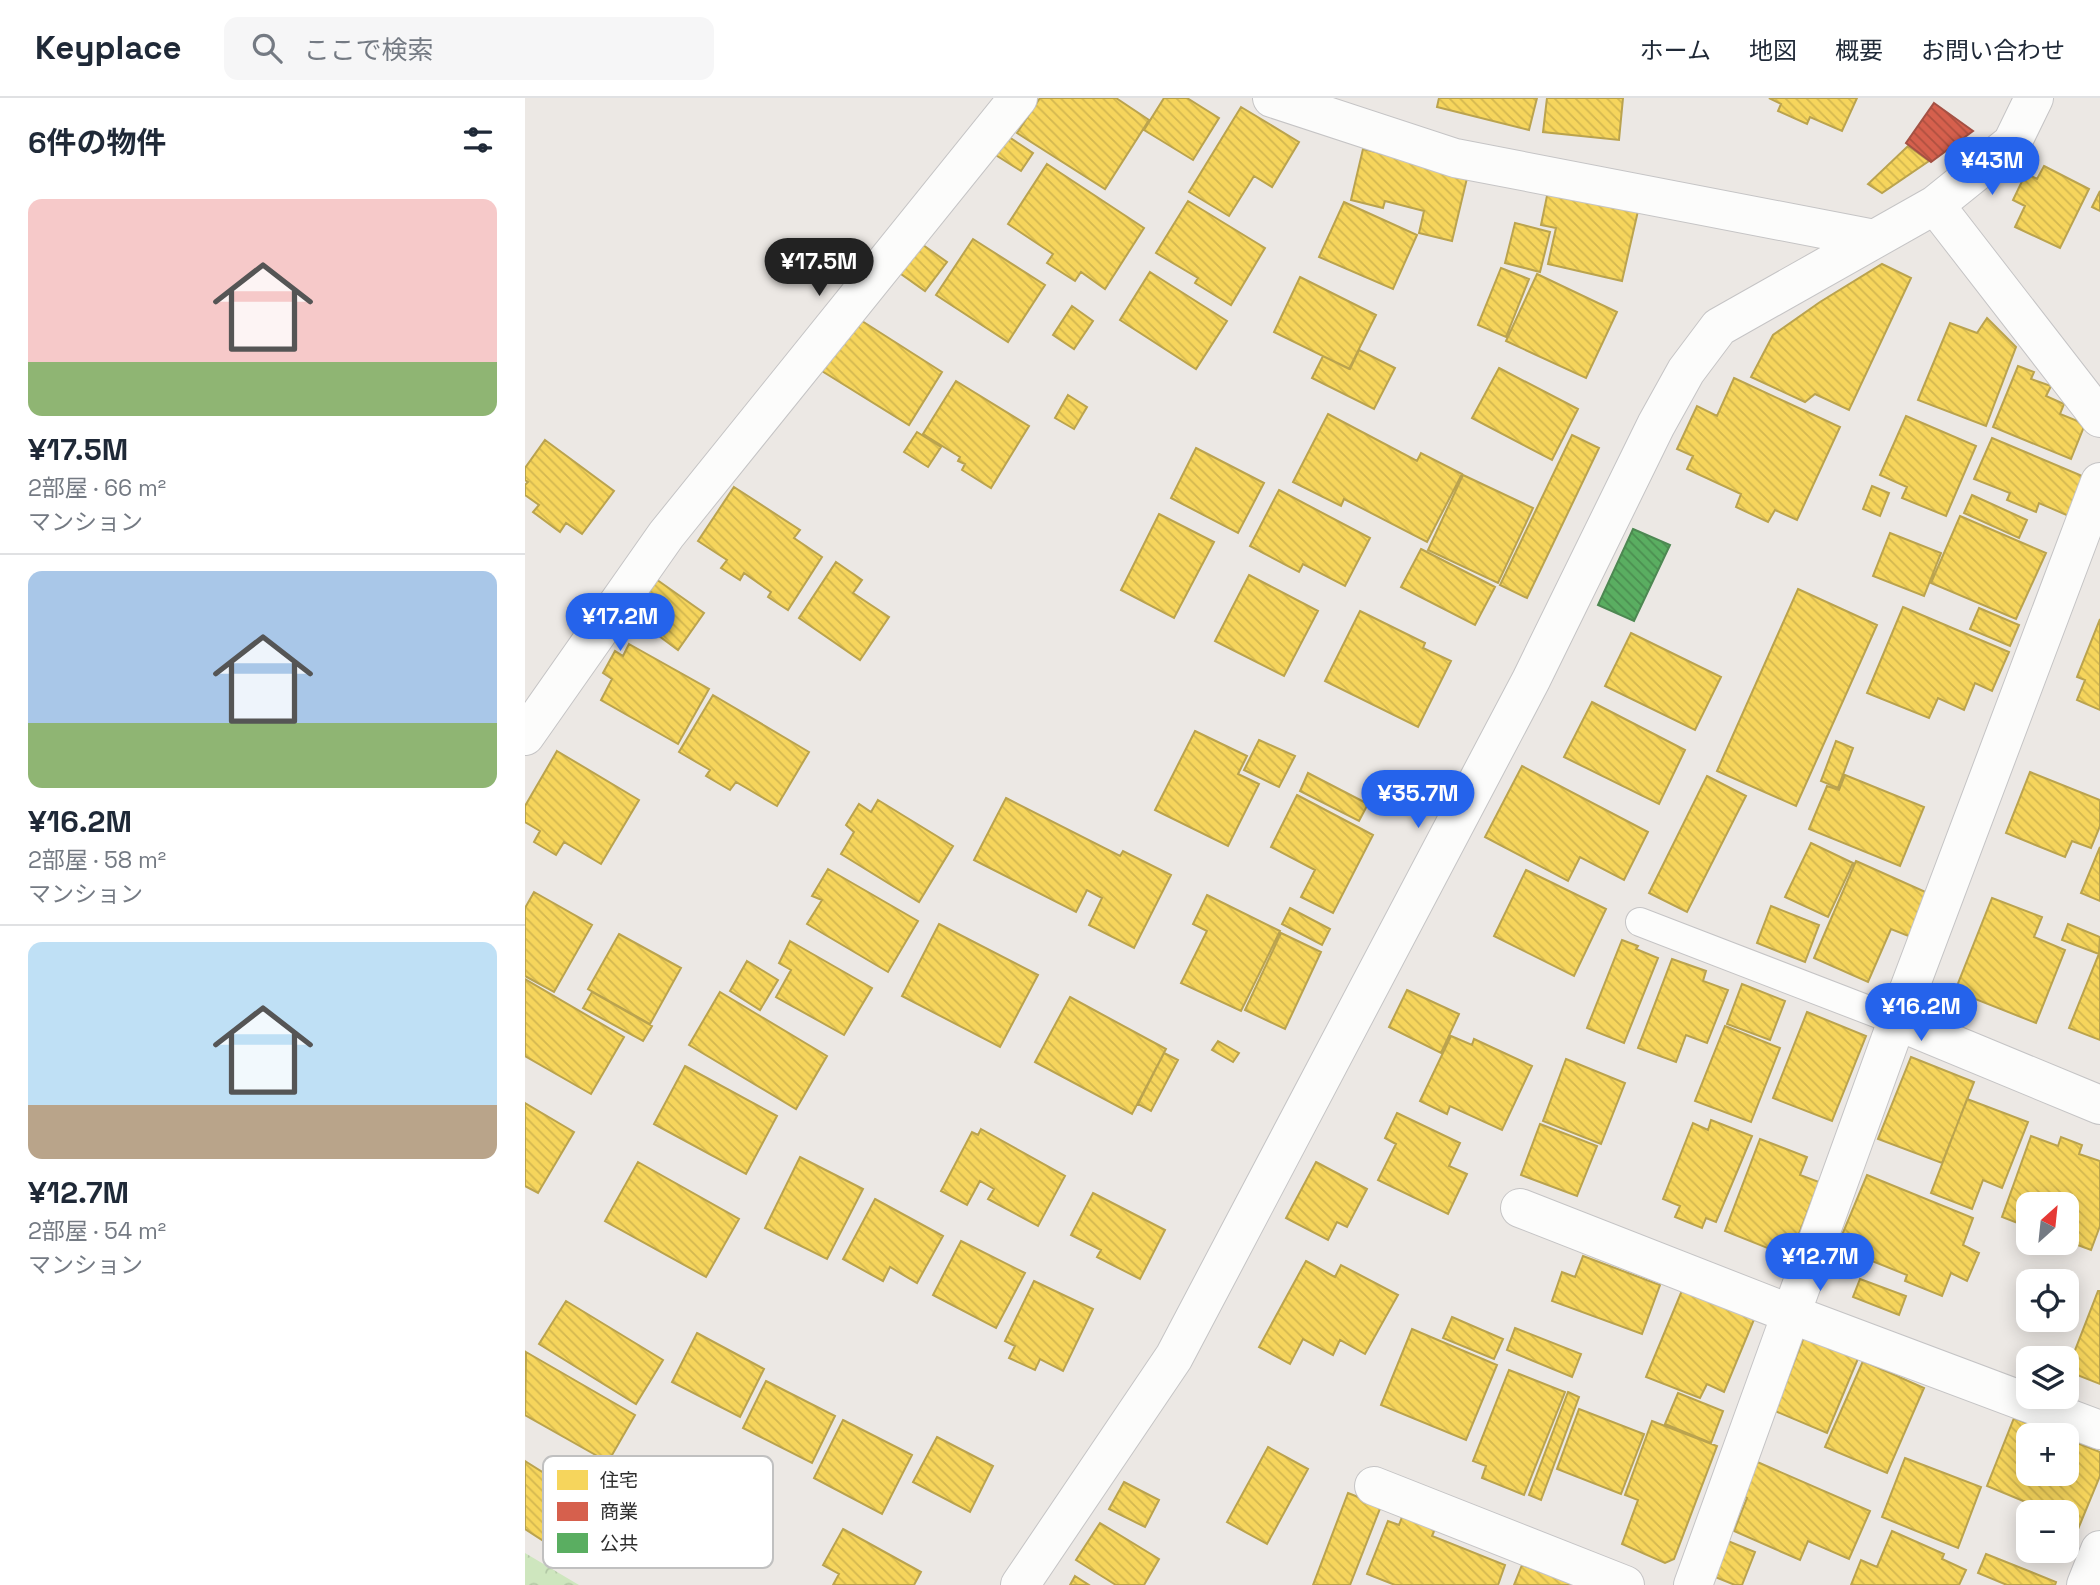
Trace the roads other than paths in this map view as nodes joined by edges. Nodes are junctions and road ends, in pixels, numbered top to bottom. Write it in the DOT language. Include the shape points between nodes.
graph roads {
  1 [pos="1018,98"];
  2 [pos="1272,98"];
  3 [pos="2033,98"];
  4 [pos="1935,205"];
  5 [pos="1874,239"];
  6 [pos="2100,418"];
  7 [pos="2100,482"];
  8 [pos="525,736"];
  9 [pos="1640,922"];
  10 [pos="1897,1021"];
  11 [pos="2100,1105"];
  12 [pos="1520,1208"];
  13 [pos="1791,1314"];
  14 [pos="2100,1430"];
  15 [pos="1374,1486"];
  16 [pos="2100,1550"];
  17 [pos="1020,1585"];
  18 [pos="1625,1585"];
  19 [pos="1693,1585"];
  20 [pos="2086,1585"];
  1 -- 8 [label="street" via="666,535"];
  2 -- 5 [label="street" via="1455,158"];
  3 -- 4 [label="street" via="2012,143"];
  4 -- 5 [label="street"];
  4 -- 6 [label="street"];
  5 -- 17 [label="street" via="1719,327 1686,370 1531,680 1174,1357"];
  7 -- 10 [label="street"];
  9 -- 10 [label="lane"];
  10 -- 11 [label="street"];
  10 -- 13 [label="street"];
  12 -- 13 [label="street"];
  13 -- 14 [label="street"];
  13 -- 19 [label="street"];
  15 -- 18 [label="street"];
  16 -- 20 [label="street"];
}
